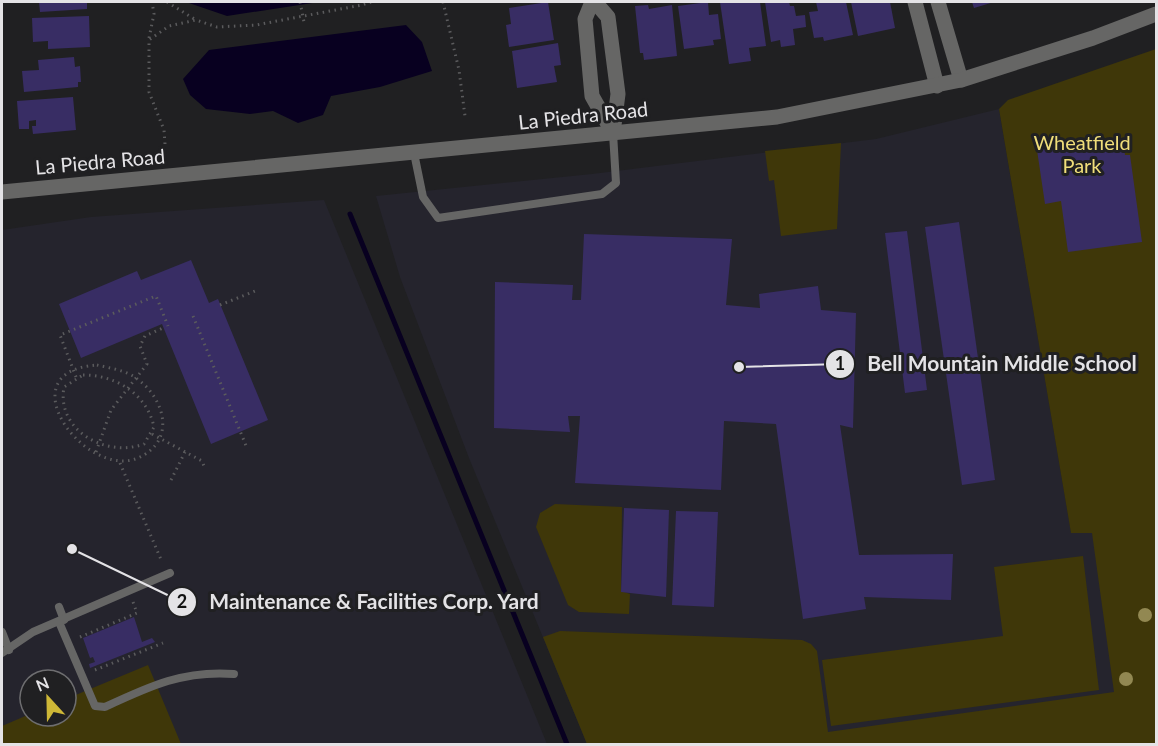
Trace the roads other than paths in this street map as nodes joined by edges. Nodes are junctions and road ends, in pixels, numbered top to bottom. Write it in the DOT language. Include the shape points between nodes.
graph roads {
  1 [pos="593,2"];
  2 [pos="915,2"];
  3 [pos="939,2"];
  4 [pos="1156,14"];
  5 [pos="961,80"];
  6 [pos="936,86"];
  7 [pos="613,133"];
  8 [pos="414,153"];
  9 [pos="2,192"];
  10 [pos="170,573"];
  11 [pos="59,607"];
  12 [pos="62,621"];
  13 [pos="2,632"];
  14 [pos="5,651"];
  15 [pos="234,674"];
  1 -- 7 [label="street" via="608,17 618,94"];
  1 -- 7 [label="street" via="585,19 592,96"];
  2 -- 6 [label="street"];
  3 -- 5 [label="street"];
  4 -- 5 [label="street, La Piedra Road"];
  5 -- 6 [label="street, La Piedra Road"];
  6 -- 7 [label="street, La Piedra Road" via="777,117"];
  7 -- 8 [label="street, La Piedra Road"];
  7 -- 8 [label="lane" via="616,183 602,194 438,218 423,197"];
  8 -- 9 [label="street, La Piedra Road"];
  10 -- 12 [label="lane"];
  11 -- 12 [label="lane"];
  12 -- 14 [label="lane" via="33,632"];
  12 -- 15 [label="lane" via="96,706 184,675 206,671"];
  13 -- 14 [label="lane"];
}
